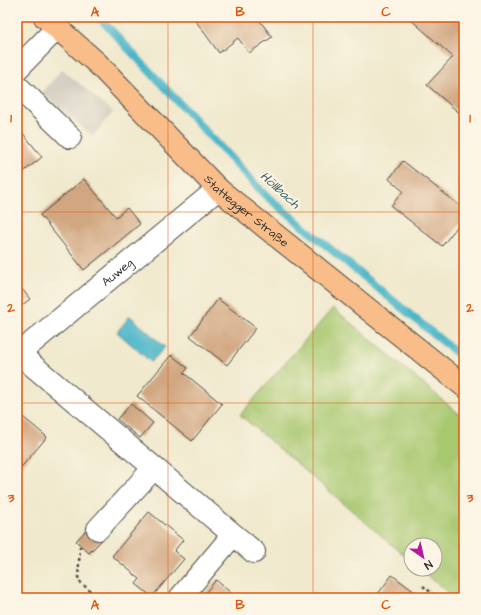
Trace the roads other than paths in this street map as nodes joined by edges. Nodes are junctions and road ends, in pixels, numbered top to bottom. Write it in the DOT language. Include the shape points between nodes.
graph roads {
  1 [pos="52,22"];
  2 [pos="17,69"];
  3 [pos="17,86"];
  4 [pos="70,137"];
  5 [pos="218,189"];
  6 [pos="18,355"];
  7 [pos="464,386"];
  8 [pos="154,468"];
  9 [pos="98,529"];
  10 [pos="233,535"];
  11 [pos="254,552"];
  12 [pos="180,598"];
  1 -- 2 [label="street"];
  1 -- 5 [label="main road, Stattegger Straße" via="98,64"];
  3 -- 4 [label="street"];
  5 -- 6 [label="street, Auweg"];
  5 -- 7 [label="main road, Stattegger Straße"];
  6 -- 8 [label="street"];
  8 -- 9 [label="street"];
  8 -- 10 [label="street"];
  10 -- 11 [label="street"];
  10 -- 12 [label="street"];
}
